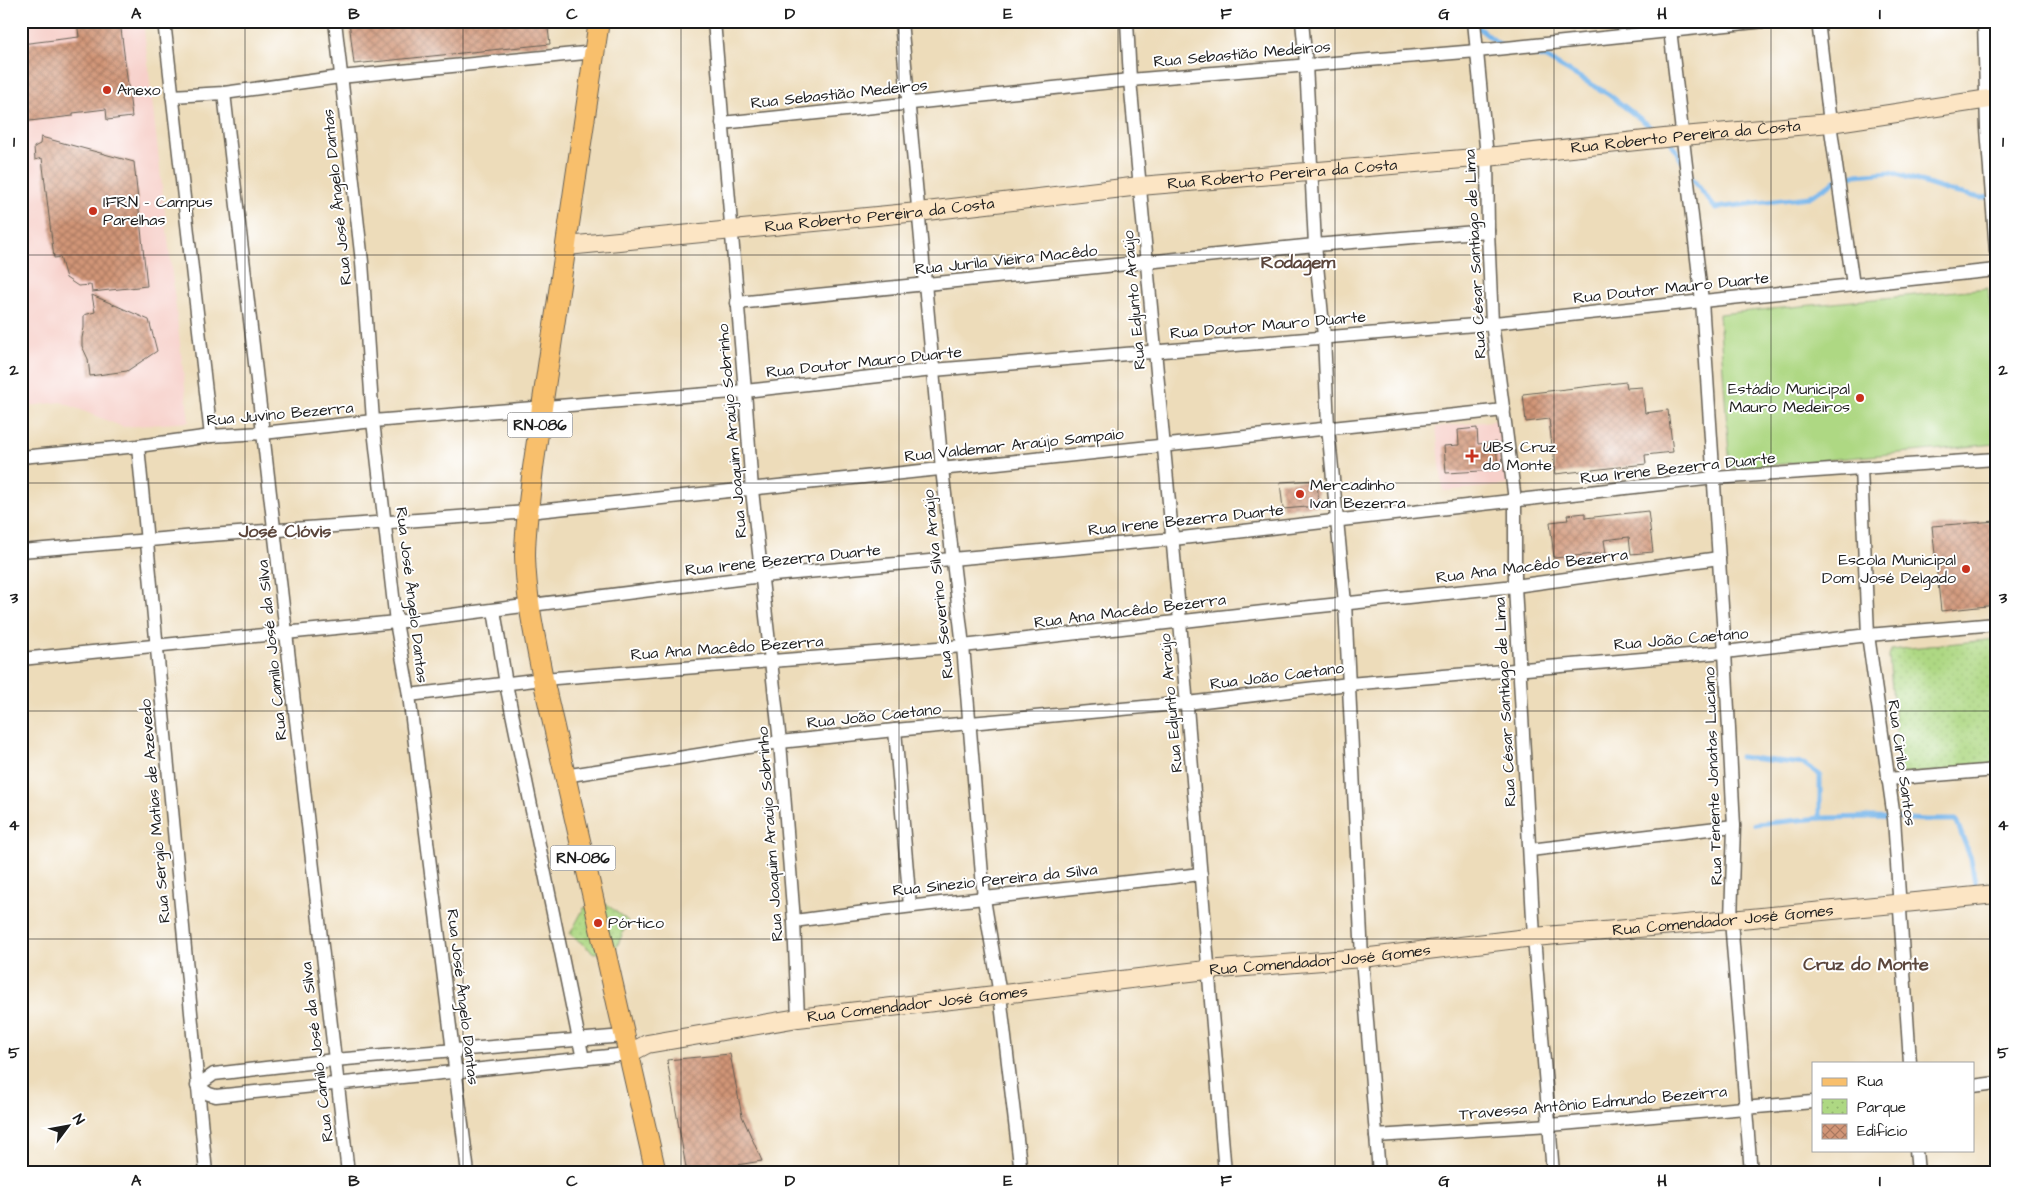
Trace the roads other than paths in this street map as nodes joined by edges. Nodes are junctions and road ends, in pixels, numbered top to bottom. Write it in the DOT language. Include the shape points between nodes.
graph roads {
  1 [pos="164,21"];
  2 [pos="335,21"];
  3 [pos="599,21"];
  4 [pos="714,21"];
  5 [pos="901,21"];
  6 [pos="1127,21"];
  7 [pos="1302,21"];
  8 [pos="1474,21"];
  9 [pos="1765,21"];
  10 [pos="1818,21"];
  11 [pos="1984,21"];
  12 [pos="1670,26"];
  13 [pos="1477,51"];
  14 [pos="595,52"];
  15 [pos="1306,64"];
  16 [pos="340,77"];
  17 [pos="1130,80"];
  18 [pos="224,93"];
  19 [pos="172,96"];
  20 [pos="1991,99"];
  21 [pos="908,103"];
  22 [pos="722,123"];
  23 [pos="1830,123"];
  24 [pos="1683,136"];
  25 [pos="1487,157"];
  26 [pos="1312,171"];
  27 [pos="1140,186"];
  28 [pos="918,212"];
  29 [pos="732,230"];
  30 [pos="1488,230"];
  31 [pos="1315,245"];
  32 [pos="567,246"];
  33 [pos="1996,252"];
  34 [pos="1147,262"];
  35 [pos="1996,270"];
  36 [pos="925,285"];
  37 [pos="1852,285"];
  38 [pos="1702,301"];
  39 [pos="737,303"];
  40 [pos="1492,323"];
  41 [pos="1324,336"];
  42 [pos="1155,351"];
  43 [pos="933,370"];
  44 [pos="745,391"];
  45 [pos="542,408"];
  46 [pos="1504,410"];
  47 [pos="373,421"];
  48 [pos="1328,427"];
  49 [pos="263,433"];
  50 [pos="211,436"];
  51 [pos="1164,444"];
  52 [pos="138,446"];
  53 [pos="21,457"];
  54 [pos="1996,459"];
  55 [pos="1861,468"];
  56 [pos="942,469"];
  57 [pos="1714,478"];
  58 [pos="752,490"];
  59 [pos="1515,500"];
  60 [pos="528,512"];
  61 [pos="1339,520"];
  62 [pos="386,522"];
  63 [pos="275,530"];
  64 [pos="1173,539"];
  65 [pos="146,540"];
  66 [pos="21,551"];
  67 [pos="1719,558"];
  68 [pos="953,559"];
  69 [pos="762,576"];
  70 [pos="1516,586"];
  71 [pos="1345,603"];
  72 [pos="529,605"];
  73 [pos="494,610"];
  74 [pos="1180,621"];
  75 [pos="396,622"];
  76 [pos="1996,624"];
  77 [pos="286,632"];
  78 [pos="1868,635"];
  79 [pos="156,646"];
  80 [pos="963,646"];
  81 [pos="1726,652"];
  82 [pos="21,659"];
  83 [pos="772,661"];
  84 [pos="1520,670"];
  85 [pos="543,679"];
  86 [pos="506,684"];
  87 [pos="1349,684"];
  88 [pos="409,695"];
  89 [pos="1187,703"];
  90 [pos="968,723"];
  91 [pos="895,730"];
  92 [pos="780,742"];
  93 [pos="1996,770"];
  94 [pos="564,776"];
  95 [pos="1888,779"];
  96 [pos="1734,826"];
  97 [pos="1530,850"];
  98 [pos="1201,874"];
  99 [pos="1996,894"];
  100 [pos="984,899"];
  101 [pos="1900,902"];
  102 [pos="910,906"];
  103 [pos="1731,920"];
  104 [pos="794,921"];
  105 [pos="1534,937"];
  106 [pos="1362,958"];
  107 [pos="1207,970"];
  108 [pos="1000,995"];
  109 [pos="798,1018"];
  110 [pos="579,1040"];
  111 [pos="626,1045"];
  112 [pos="454,1050"];
  113 [pos="583,1059"];
  114 [pos="334,1060"];
  115 [pos="1910,1062"];
  116 [pos="456,1070"];
  117 [pos="337,1083"];
  118 [pos="1996,1083"];
  119 [pos="197,1086"];
  120 [pos="1974,1086"];
  121 [pos="1812,1102"];
  122 [pos="1746,1107"];
  123 [pos="1550,1125"];
  124 [pos="1376,1136"];
  125 [pos="1916,1152"];
  126 [pos="206,1173"];
  127 [pos="348,1173"];
  128 [pos="468,1173"];
  129 [pos="656,1173"];
  130 [pos="1021,1173"];
  131 [pos="1224,1173"];
  132 [pos="1379,1173"];
  133 [pos="1553,1173"];
  134 [pos="1751,1173"];
  135 [pos="1918,1173"];
  1 -- 19 [label="street"];
  2 -- 16 [label="street, Rua José Ângelo Dantas"];
  3 -- 14 [label="main road, RN-086"];
  4 -- 22 [label="street, Rua Joaquim Araújo Sobrinho"];
  5 -- 21 [label="street, Rua Severino Silva Araújo"];
  6 -- 17 [label="street, Rua Edjunto Araújo"];
  7 -- 15 [label="street"];
  8 -- 13 [label="street, Rua César Santiago de Lima"];
  9 -- 12 [label="street, Rua Sebastião Medeiros"];
  10 -- 23 [label="street"];
  11 -- 20 [label="street"];
  12 -- 13 [label="street, Rua Sebastião Medeiros"];
  12 -- 24 [label="street, Rua Tenente Jonatas Luciano"];
  13 -- 15 [label="street, Rua Sebastião Medeiros"];
  13 -- 25 [label="street, Rua César Santiago de Lima"];
  14 -- 16 [label="street"];
  14 -- 32 [label="main road, RN-086"];
  15 -- 17 [label="street, Rua Sebastião Medeiros"];
  15 -- 26 [label="street"];
  16 -- 18 [label="street"];
  16 -- 47 [label="street, Rua José Ângelo Dantas" via="362,262"];
  17 -- 21 [label="street, Rua Sebastião Medeiros"];
  17 -- 27 [label="street, Rua Edjunto Araújo"];
  18 -- 19 [label="street"];
  18 -- 49 [label="street, Rua Camilo José da Silva"];
  19 -- 50 [label="street"];
  20 -- 23 [label="street, Rua Roberto Pereira da Costa"];
  20 -- 33 [label="street"];
  21 -- 22 [label="street, Rua Sebastião Medeiros"];
  21 -- 28 [label="street, Rua Severino Silva Araújo"];
  22 -- 29 [label="street, Rua Joaquim Araújo Sobrinho"];
  23 -- 24 [label="street, Rua Roberto Pereira da Costa"];
  23 -- 37 [label="street"];
  24 -- 25 [label="street, Rua Roberto Pereira da Costa"];
  24 -- 38 [label="street, Rua Tenente Jonatas Luciano"];
  25 -- 26 [label="street, Rua Roberto Pereira da Costa"];
  25 -- 30 [label="street, Rua César Santiago de Lima"];
  26 -- 27 [label="street, Rua Roberto Pereira da Costa"];
  26 -- 31 [label="street"];
  27 -- 28 [label="street, Rua Roberto Pereira da Costa"];
  27 -- 34 [label="street, Rua Edjunto Araújo"];
  28 -- 29 [label="street, Rua Roberto Pereira da Costa"];
  28 -- 36 [label="street, Rua Severino Silva Araújo"];
  29 -- 32 [label="street, Rua Roberto Pereira da Costa"];
  29 -- 39 [label="street, Rua Joaquim Araújo Sobrinho"];
  30 -- 31 [label="street, Rua Jurila Vieira Macêdo"];
  30 -- 40 [label="street, Rua César Santiago de Lima"];
  31 -- 34 [label="street, Rua Jurila Vieira Macêdo"];
  31 -- 41 [label="street"];
  32 -- 45 [label="main road, RN-086"];
  34 -- 36 [label="street, Rua Jurila Vieira Macêdo"];
  34 -- 42 [label="street, Rua Edjunto Araújo"];
  35 -- 37 [label="street, Rua Doutor Mauro Duarte"];
  36 -- 39 [label="street, Rua Jurila Vieira Macêdo"];
  36 -- 43 [label="street, Rua Severino Silva Araújo"];
  37 -- 38 [label="street, Rua Doutor Mauro Duarte"];
  38 -- 40 [label="street, Rua Doutor Mauro Duarte"];
  38 -- 57 [label="street, Rua Tenente Jonatas Luciano"];
  39 -- 44 [label="street, Rua Joaquim Araújo Sobrinho"];
  40 -- 41 [label="street, Rua Doutor Mauro Duarte"];
  40 -- 46 [label="street, Rua César Santiago de Lima"];
  41 -- 42 [label="street, Rua Doutor Mauro Duarte"];
  41 -- 48 [label="street"];
  42 -- 43 [label="street, Rua Doutor Mauro Duarte"];
  42 -- 51 [label="street, Rua Edjunto Araújo"];
  43 -- 44 [label="street, Rua Doutor Mauro Duarte"];
  43 -- 56 [label="street, Rua Severino Silva Araújo"];
  44 -- 45 [label="street, Rua Doutor Mauro Duarte"];
  44 -- 58 [label="street, Rua Joaquim Araújo Sobrinho"];
  45 -- 47 [label="street, Rua Juvino Bezerra"];
  45 -- 60 [label="main road, RN-086"];
  46 -- 48 [label="street, Rua Valdemar Araújo Sampaio"];
  46 -- 59 [label="street, Rua César Santiago de Lima"];
  47 -- 49 [label="street, Rua Juvino Bezerra"];
  47 -- 62 [label="street, Rua José Ângelo Dantas"];
  48 -- 51 [label="street, Rua Valdemar Araújo Sampaio"];
  48 -- 61 [label="street"];
  49 -- 50 [label="street, Rua Juvino Bezerra"];
  49 -- 63 [label="street, Rua Camilo José da Silva"];
  50 -- 52 [label="street, Rua Juvino Bezerra"];
  51 -- 56 [label="street, Rua Valdemar Araújo Sampaio"];
  51 -- 64 [label="street, Rua Edjunto Araújo"];
  52 -- 53 [label="street, Rua Juvino Bezerra"];
  52 -- 65 [label="street, Rua Sergio Matias de Azevedo"];
  54 -- 55 [label="street, Rua Irene Bezerra Duarte"];
  55 -- 57 [label="street, Rua Irene Bezerra Duarte"];
  55 -- 78 [label="street, Rua Cirilo Santos"];
  56 -- 58 [label="street, Rua Valdemar Araújo Sampaio"];
  56 -- 68 [label="street, Rua Severino Silva Araújo"];
  57 -- 59 [label="street, Rua Irene Bezerra Duarte"];
  57 -- 67 [label="street, Rua Tenente Jonatas Luciano"];
  58 -- 60 [label="street, Rua Valdemar Araújo Sampaio"];
  58 -- 69 [label="street, Rua Joaquim Araújo Sobrinho"];
  59 -- 61 [label="street, Rua Irene Bezerra Duarte"];
  59 -- 70 [label="street, Rua César Santiago de Lima"];
  60 -- 62 [label="street, Rua Valdemar Araújo Sampaio"];
  60 -- 72 [label="main road, RN-086"];
  61 -- 64 [label="street, Rua Irene Bezerra Duarte"];
  61 -- 71 [label="street"];
  62 -- 63 [label="street, Rua Valdemar Araújo Sampaio"];
  62 -- 75 [label="street, Rua José Ângelo Dantas"];
  63 -- 65 [label="street, Rua Valdemar Araújo Sampaio"];
  63 -- 77 [label="street, Rua Camilo José da Silva"];
  64 -- 68 [label="street, Rua Irene Bezerra Duarte"];
  64 -- 74 [label="street, Rua Edjunto Araújo"];
  65 -- 66 [label="street, Rua Valdemar Araújo Sampaio"];
  65 -- 79 [label="street, Rua Sergio Matias de Azevedo"];
  67 -- 70 [label="street, Rua Ana Macêdo Bezerra"];
  67 -- 81 [label="street, Rua Tenente Jonatas Luciano"];
  68 -- 69 [label="street, Rua Irene Bezerra Duarte"];
  68 -- 80 [label="street, Rua Severino Silva Araújo"];
  69 -- 72 [label="street, Rua Irene Bezerra Duarte"];
  69 -- 83 [label="street, Rua Joaquim Araújo Sobrinho"];
  70 -- 71 [label="street, Rua Ana Macêdo Bezerra"];
  70 -- 84 [label="street, Rua César Santiago de Lima"];
  71 -- 74 [label="street, Rua Ana Macêdo Bezerra"];
  71 -- 87 [label="street"];
  72 -- 73 [label="street, Rua Irene Bezerra Duarte"];
  72 -- 85 [label="main road, RN-086"];
  73 -- 75 [label="street, Rua Irene Bezerra Duarte"];
  73 -- 86 [label="street"];
  74 -- 80 [label="street, Rua Ana Macêdo Bezerra"];
  74 -- 89 [label="street, Rua Edjunto Araújo"];
  75 -- 77 [label="street, Rua Irene Bezerra Duarte"];
  75 -- 88 [label="street, Rua José Ângelo Dantas"];
  76 -- 78 [label="street, Rua João Caetano"];
  77 -- 79 [label="street, Rua Irene Bezerra Duarte"];
  77 -- 114 [label="street, Rua Camilo José da Silva"];
  78 -- 81 [label="street, Rua João Caetano"];
  78 -- 95 [label="street, Rua Cirilo Santos"];
  79 -- 82 [label="street, Rua Irene Bezerra Duarte"];
  79 -- 119 [label="street, Rua Sergio Matias de Azevedo"];
  80 -- 83 [label="street, Rua Ana Macêdo Bezerra"];
  80 -- 90 [label="street, Rua Severino Silva Araújo"];
  81 -- 84 [label="street, Rua João Caetano"];
  81 -- 96 [label="street, Rua Tenente Jonatas Luciano"];
  83 -- 85 [label="street, Rua Ana Macêdo Bezerra"];
  83 -- 92 [label="street, Rua Joaquim Araújo Sobrinho"];
  84 -- 87 [label="street, Rua João Caetano"];
  84 -- 97 [label="street, Rua César Santiago de Lima"];
  85 -- 86 [label="street, Rua Ana Macêdo Bezerra"];
  85 -- 94 [label="main road, RN-086"];
  86 -- 88 [label="street, Rua Ana Macêdo Bezerra"];
  86 -- 110 [label="street"];
  87 -- 89 [label="street, Rua João Caetano"];
  87 -- 106 [label="street"];
  88 -- 112 [label="street, Rua José Ângelo Dantas"];
  89 -- 90 [label="street, Rua João Caetano"];
  89 -- 98 [label="street, Rua Edjunto Araújo"];
  90 -- 91 [label="street, Rua João Caetano"];
  90 -- 100 [label="street, Rua Severino Silva Araújo"];
  91 -- 92 [label="street, Rua João Caetano"];
  91 -- 102 [label="street"];
  92 -- 94 [label="street, Rua João Caetano"];
  92 -- 104 [label="street, Rua Joaquim Araújo Sobrinho"];
  93 -- 95 [label="street"];
  94 -- 111 [label="main road, RN-086"];
  95 -- 101 [label="street, Rua Cirilo Santos"];
  96 -- 97 [label="street"];
  96 -- 103 [label="street, Rua Tenente Jonatas Luciano"];
  97 -- 105 [label="street, Rua César Santiago de Lima"];
  98 -- 100 [label="street, Rua Sinezio Pereira da Silva"];
  98 -- 107 [label="street, Rua Edjunto Araújo"];
  99 -- 101 [label="street, Rua Comendador José Gomes"];
  100 -- 102 [label="street, Rua Sinezio Pereira da Silva"];
  100 -- 108 [label="street, Rua Severino Silva Araújo"];
  101 -- 103 [label="street, Rua Comendador José Gomes"];
  101 -- 115 [label="street, Rua Cirilo Santos"];
  102 -- 104 [label="street, Rua Sinezio Pereira da Silva"];
  103 -- 105 [label="street, Rua Comendador José Gomes"];
  103 -- 122 [label="street, Rua Tenente Jonatas Luciano"];
  104 -- 109 [label="street, Rua Joaquim Araújo Sobrinho"];
  105 -- 106 [label="street, Rua Comendador José Gomes"];
  105 -- 123 [label="street, Rua César Santiago de Lima"];
  106 -- 107 [label="street, Rua Comendador José Gomes"];
  106 -- 124 [label="street"];
  107 -- 108 [label="street, Rua Comendador José Gomes"];
  107 -- 131 [label="street, Rua Edjunto Araújo"];
  108 -- 109 [label="street, Rua Comendador José Gomes"];
  108 -- 130 [label="street, Rua Severino Silva Araújo"];
  109 -- 111 [label="street, Rua Comendador José Gomes"];
  110 -- 111 [label="street"];
  110 -- 112 [label="street"];
  110 -- 113 [label="street"];
  111 -- 113 [label="street"];
  111 -- 129 [label="main road, RN-086"];
  112 -- 114 [label="street"];
  112 -- 116 [label="street, Rua José Ângelo Dantas"];
  113 -- 116 [label="street"];
  114 -- 117 [label="street, Rua Camilo José da Silva"];
  114 -- 119 [label="street" via="214,1074"];
  116 -- 117 [label="street"];
  116 -- 128 [label="street, Rua José Ângelo Dantas"];
  117 -- 119 [label="street" via="216,1096"];
  117 -- 127 [label="street, Rua Camilo José da Silva"];
  118 -- 120 [label="street"];
  119 -- 126 [label="street, Rua Sergio Matias de Azevedo"];
  121 -- 122 [label="street, Travessa Antônio Edmundo Bezeirra"];
  122 -- 123 [label="street, Travessa Antônio Edmundo Bezeirra"];
  122 -- 134 [label="street, Rua Tenente Jonatas Luciano"];
  123 -- 124 [label="street, Travessa Antônio Edmundo Bezeirra"];
  123 -- 133 [label="street, Rua César Santiago de Lima"];
  124 -- 132 [label="street"];
  125 -- 135 [label="street"];
}
